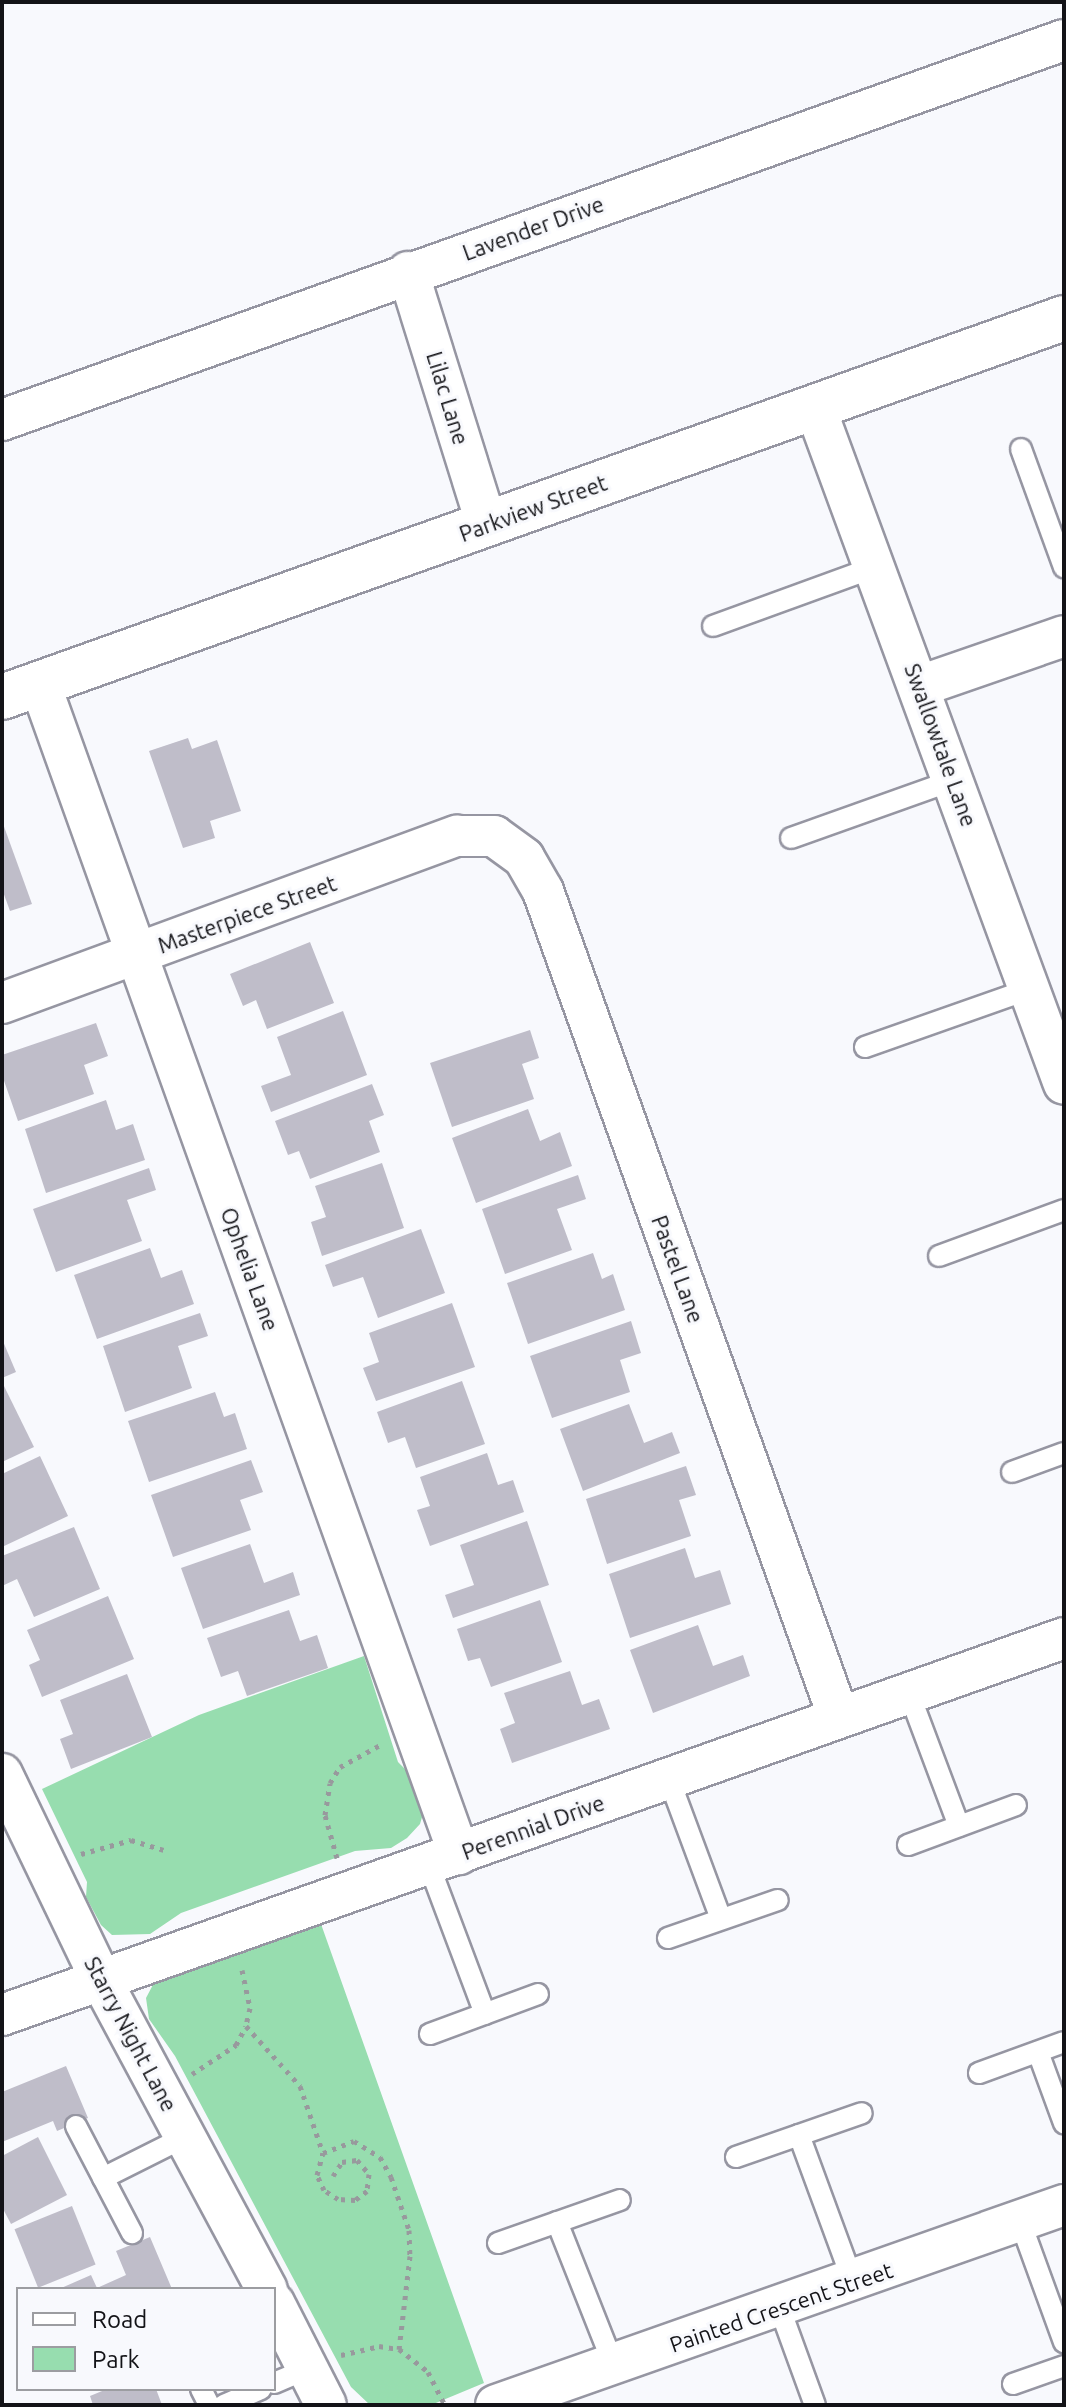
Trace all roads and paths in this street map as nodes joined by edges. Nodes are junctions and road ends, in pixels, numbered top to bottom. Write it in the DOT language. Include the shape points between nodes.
graph roads {
  1 [pos="1064,40"];
  2 [pos="408,272"];
  3 [pos="1064,318"];
  4 [pos="815,407"];
  5 [pos="2,420"];
  6 [pos="1021,449"];
  7 [pos="487,525"];
  8 [pos="875,567"];
  9 [pos="1064,567"];
  10 [pos="713,626"];
  11 [pos="1064,636"];
  12 [pos="920,686"];
  13 [pos="21,691"];
  14 [pos="954,780"];
  15 [pos="494,836"];
  16 [pos="791,838"];
  17 [pos="137,954"];
  18 [pos="1030,989"];
  19 [pos="2,1003"];
  20 [pos="865,1047"];
  21 [pos="1064,1084"];
  22 [pos="1064,1210"];
  23 [pos="939,1256"];
  24 [pos="1064,1453"];
  25 [pos="1012,1472"];
  26 [pos="1064,1638"];
  27 [pos="909,1693"];
  28 [pos="839,1718"];
  29 [pos="415,1733"];
  30 [pos="2,1774"];
  31 [pos="669,1779"];
  32 [pos="1016,1805"];
  33 [pos="959,1826"];
  34 [pos="908,1845"];
  35 [pos="164,1850"];
  36 [pos="444,1859"];
  37 [pos="48,1869"];
  38 [pos="349,1893"];
  39 [pos="778,1900"];
  40 [pos="721,1919"];
  41 [pos="231,1934"];
  42 [pos="668,1938"];
  43 [pos="101,1980"];
  44 [pos="538,1994"];
  45 [pos="485,2014"];
  46 [pos="2,2015"];
  47 [pos="246,2026"];
  48 [pos="430,2034"];
  49 [pos="1064,2042"];
  50 [pos="1038,2052"];
  51 [pos="979,2073"];
  52 [pos="161,2091"];
  53 [pos="862,2113"];
  54 [pos="1064,2123"];
  55 [pos="76,2126"];
  56 [pos="799,2135"];
  57 [pos="185,2137"];
  58 [pos="323,2153"];
  59 [pos="736,2157"];
  60 [pos="333,2176"];
  61 [pos="103,2178"];
  62 [pos="620,2200"];
  63 [pos="1064,2205"];
  64 [pos="1020,2221"];
  65 [pos="557,2222"];
  66 [pos="132,2233"];
  67 [pos="498,2243"];
  68 [pos="853,2282"];
  69 [pos="266,2287"];
  70 [pos="780,2309"];
  71 [pos="276,2311"];
  72 [pos="1064,2342"];
  73 [pos="399,2349"];
  74 [pos="614,2366"];
  75 [pos="1064,2366"];
  76 [pos="292,2376"];
  77 [pos="1013,2384"];
  78 [pos="256,2391"];
  79 [pos="542,2398"];
  80 [pos="224,2405"];
  81 [pos="326,2405"];
  82 [pos="445,2405"];
  83 [pos="496,2405"];
  84 [pos="815,2405"];
  1 -- 2 [label="street, Lavender Drive"];
  2 -- 5 [label="street, Lavender Drive"];
  2 -- 7 [label="street, Lilac Lane"];
  3 -- 4 [label="street, Parkview Street"];
  4 -- 7 [label="street, Parkview Street"];
  4 -- 8 [label="street, Swallowtale Lane"];
  6 -- 9 [label="lane"];
  7 -- 13 [label="street, Parkview Street"];
  8 -- 10 [label="lane"];
  8 -- 12 [label="street, Swallowtale Lane"];
  11 -- 12 [label="street"];
  12 -- 14 [label="street, Swallowtale Lane"];
  13 -- 17 [label="street, Ophelia Lane"];
  14 -- 16 [label="lane"];
  14 -- 18 [label="street, Swallowtale Lane"];
  15 -- 17 [label="street, Masterpiece Street" via="457,836"];
  15 -- 28 [label="street, Pastel Lane" via="524,858 543,891"];
  17 -- 19 [label="street, Masterpiece Street"];
  17 -- 29 [label="street, Ophelia Lane"];
  18 -- 20 [label="lane"];
  18 -- 21 [label="street, Swallowtale Lane"];
  22 -- 23 [label="lane"];
  24 -- 25 [label="lane"];
  26 -- 27 [label="street, Perennial Drive"];
  27 -- 28 [label="street, Perennial Drive"];
  27 -- 33 [label="lane"];
  28 -- 31 [label="street, Perennial Drive"];
  29 -- 36 [label="street, Ophelia Lane"];
  29 -- 38 [label="path" via="356,1755 330,1783 325,1815"];
  30 -- 37 [label="street, Starry Night Lane"];
  31 -- 36 [label="street, Perennial Drive"];
  31 -- 40 [label="lane"];
  32 -- 33 [label="lane"];
  33 -- 34 [label="lane"];
  35 -- 37 [label="path" via="131,1840 115,1842"];
  36 -- 38 [label="street, Perennial Drive"];
  36 -- 45 [label="lane"];
  37 -- 43 [label="street, Starry Night Lane"];
  38 -- 41 [label="street, Perennial Drive"];
  39 -- 40 [label="lane"];
  40 -- 42 [label="lane"];
  41 -- 43 [label="street, Perennial Drive"];
  41 -- 47 [label="path" via="247,1987"];
  43 -- 46 [label="street, Perennial Drive"];
  43 -- 52 [label="street, Starry Night Lane"];
  44 -- 45 [label="lane"];
  45 -- 48 [label="lane"];
  47 -- 52 [label="path" via="236,2045 217,2061"];
  47 -- 58 [label="path" via="300,2086"];
  49 -- 50 [label="lane"];
  50 -- 51 [label="lane"];
  50 -- 54 [label="lane"];
  52 -- 57 [label="street, Starry Night Lane"];
  53 -- 56 [label="lane"];
  55 -- 61 [label="lane"];
  56 -- 59 [label="lane"];
  56 -- 68 [label="lane"];
  57 -- 61 [label="lane"];
  57 -- 69 [label="street, Starry Night Lane"];
  58 -- 60 [label="path" via="317,2175 324,2190 347,2201 367,2191 369,2174 357,2160 342,2162"];
  58 -- 73 [label="path" via="354,2141 380,2157 391,2177 409,2230"];
  61 -- 66 [label="lane"];
  62 -- 65 [label="lane"];
  63 -- 64 [label="street, Painted Crescent Street"];
  64 -- 68 [label="street, Painted Crescent Street"];
  64 -- 72 [label="lane"];
  65 -- 67 [label="lane"];
  65 -- 74 [label="lane"];
  68 -- 70 [label="street, Painted Crescent Street"];
  70 -- 74 [label="street, Painted Crescent Street"];
  70 -- 84 [label="lane"];
  71 -- 76 [label="street"];
  73 -- 76 [label="path" via="356,2350"];
  73 -- 82 [label="path" via="428,2372"];
  74 -- 79 [label="street, Painted Crescent Street"];
  75 -- 77 [label="lane"];
  76 -- 81 [label="street"];
  78 -- 80 [label="lane"];
  79 -- 83 [label="street, Painted Crescent Street"];
}
